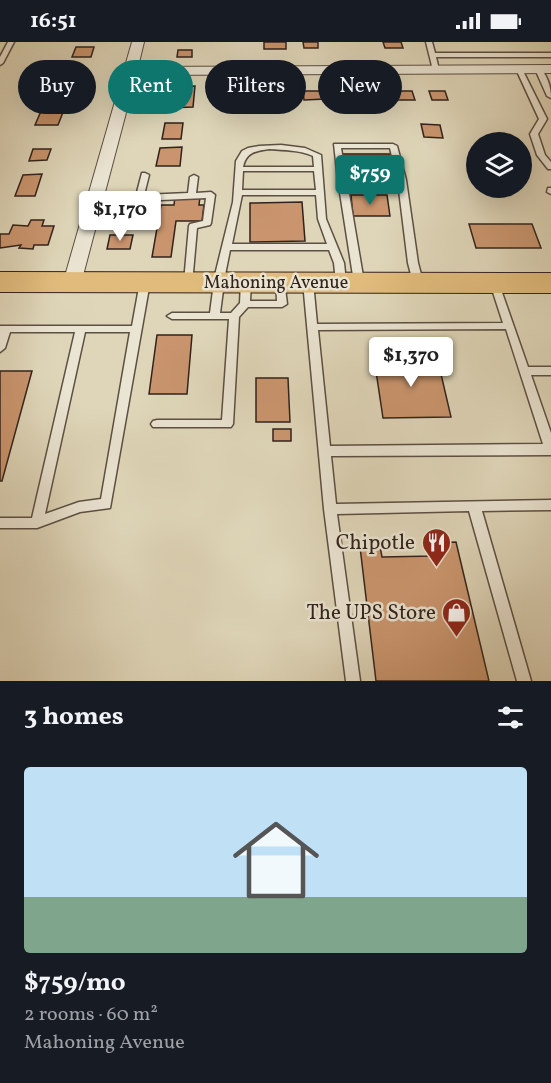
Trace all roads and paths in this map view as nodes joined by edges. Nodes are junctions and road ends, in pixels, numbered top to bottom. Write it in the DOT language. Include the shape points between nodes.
graph roads {
  1 [pos="11,42"];
  2 [pos="138,42"];
  3 [pos="429,42"];
  4 [pos="432,55"];
  5 [pos="551,55"];
  6 [pos="132,60"];
  7 [pos="0,63"];
  8 [pos="519,69"];
  9 [pos="545,69"];
  10 [pos="436,70"];
  11 [pos="193,71"];
  12 [pos="551,96"];
  13 [pos="117,114"];
  14 [pos="551,167"];
  15 [pos="240,169"];
  16 [pos="318,169"];
  17 [pos="145,176"];
  18 [pos="194,177"];
  19 [pos="342,180"];
  20 [pos="402,180"];
  21 [pos="319,192"];
  22 [pos="238,193"];
  23 [pos="192,195"];
  24 [pos="139,199"];
  25 [pos="94,200"];
  26 [pos="226,247"];
  27 [pos="334,247"];
  28 [pos="0,282"];
  29 [pos="145,282"];
  30 [pos="189,282"];
  31 [pos="295,282"];
  32 [pos="350,282"];
  33 [pos="418,282"];
  34 [pos="72,283"];
  35 [pos="495,283"];
  36 [pos="551,283"];
  37 [pos="236,289"];
  38 [pos="172,316"];
  39 [pos="215,316"];
  40 [pos="234,316"];
  41 [pos="509,326"];
  42 [pos="312,327"];
  43 [pos="3,329"];
  44 [pos="81,329"];
  45 [pos="136,329"];
  46 [pos="0,348"];
  47 [pos="524,371"];
  48 [pos="551,371"];
  49 [pos="157,424"];
  50 [pos="551,450"];
  51 [pos="324,451"];
  52 [pos="551,505"];
  53 [pos="474,506"];
  54 [pos="330,509"];
  55 [pos="0,523"];
  56 [pos="37,523"];
  57 [pos="353,681"];
  58 [pos="524,681"];
  1 -- 7 [label="lane"];
  2 -- 6 [label="street"];
  3 -- 4 [label="lane"];
  4 -- 5 [label="lane"];
  4 -- 10 [label="lane"];
  8 -- 9 [label="street"];
  8 -- 10 [label="street"];
  8 -- 14 [label="lane" via="543,119 534,134 541,155"];
  9 -- 12 [label="lane"];
  10 -- 11 [label="street"];
  13 -- 25 [label="street"];
  15 -- 16 [label="lane"];
  15 -- 16 [label="lane" via="246,151 300,148 317,155"];
  15 -- 22 [label="lane"];
  16 -- 21 [label="lane"];
  17 -- 24 [label="lane"];
  18 -- 23 [label="lane"];
  19 -- 20 [label="lane"];
  19 -- 20 [label="lane" via="337,146 393,146"];
  19 -- 32 [label="lane"];
  20 -- 33 [label="lane"];
  21 -- 22 [label="lane"];
  21 -- 27 [label="lane" via="322,219"];
  22 -- 26 [label="lane"];
  23 -- 24 [label="lane"];
  23 -- 30 [label="lane" via="211,195 207,223 193,226"];
  24 -- 25 [label="lane"];
  25 -- 34 [label="street"];
  26 -- 27 [label="lane"];
  26 -- 37 [label="lane"];
  27 -- 32 [label="lane"];
  28 -- 34 [label="main road, Mahoning Avenue"];
  29 -- 30 [label="main road, Mahoning Avenue"];
  29 -- 34 [label="main road, Mahoning Avenue"];
  29 -- 45 [label="lane"];
  30 -- 37 [label="main road, Mahoning Avenue"];
  31 -- 32 [label="main road, Mahoning Avenue"];
  31 -- 37 [label="main road, Mahoning Avenue"];
  31 -- 42 [label="lane"];
  32 -- 33 [label="main road, Mahoning Avenue"];
  33 -- 35 [label="main road, Mahoning Avenue"];
  35 -- 36 [label="main road, Mahoning Avenue"];
  35 -- 41 [label="lane"];
  37 -- 39 [label="lane"];
  37 -- 40 [label="lane"];
  38 -- 39 [label="lane"];
  39 -- 40 [label="lane"];
  40 -- 49 [label="lane" via="227,424"];
  41 -- 42 [label="lane"];
  41 -- 47 [label="lane"];
  42 -- 51 [label="lane"];
  43 -- 44 [label="lane"];
  43 -- 46 [label="lane"];
  44 -- 45 [label="lane"];
  44 -- 56 [label="lane"];
  45 -- 56 [label="lane" via="105,504 78,507"];
  47 -- 48 [label="lane"];
  47 -- 50 [label="lane"];
  50 -- 51 [label="lane"];
  51 -- 54 [label="lane"];
  52 -- 53 [label="lane"];
  53 -- 54 [label="lane"];
  53 -- 58 [label="lane"];
  54 -- 57 [label="lane"];
  55 -- 56 [label="lane"];
}
